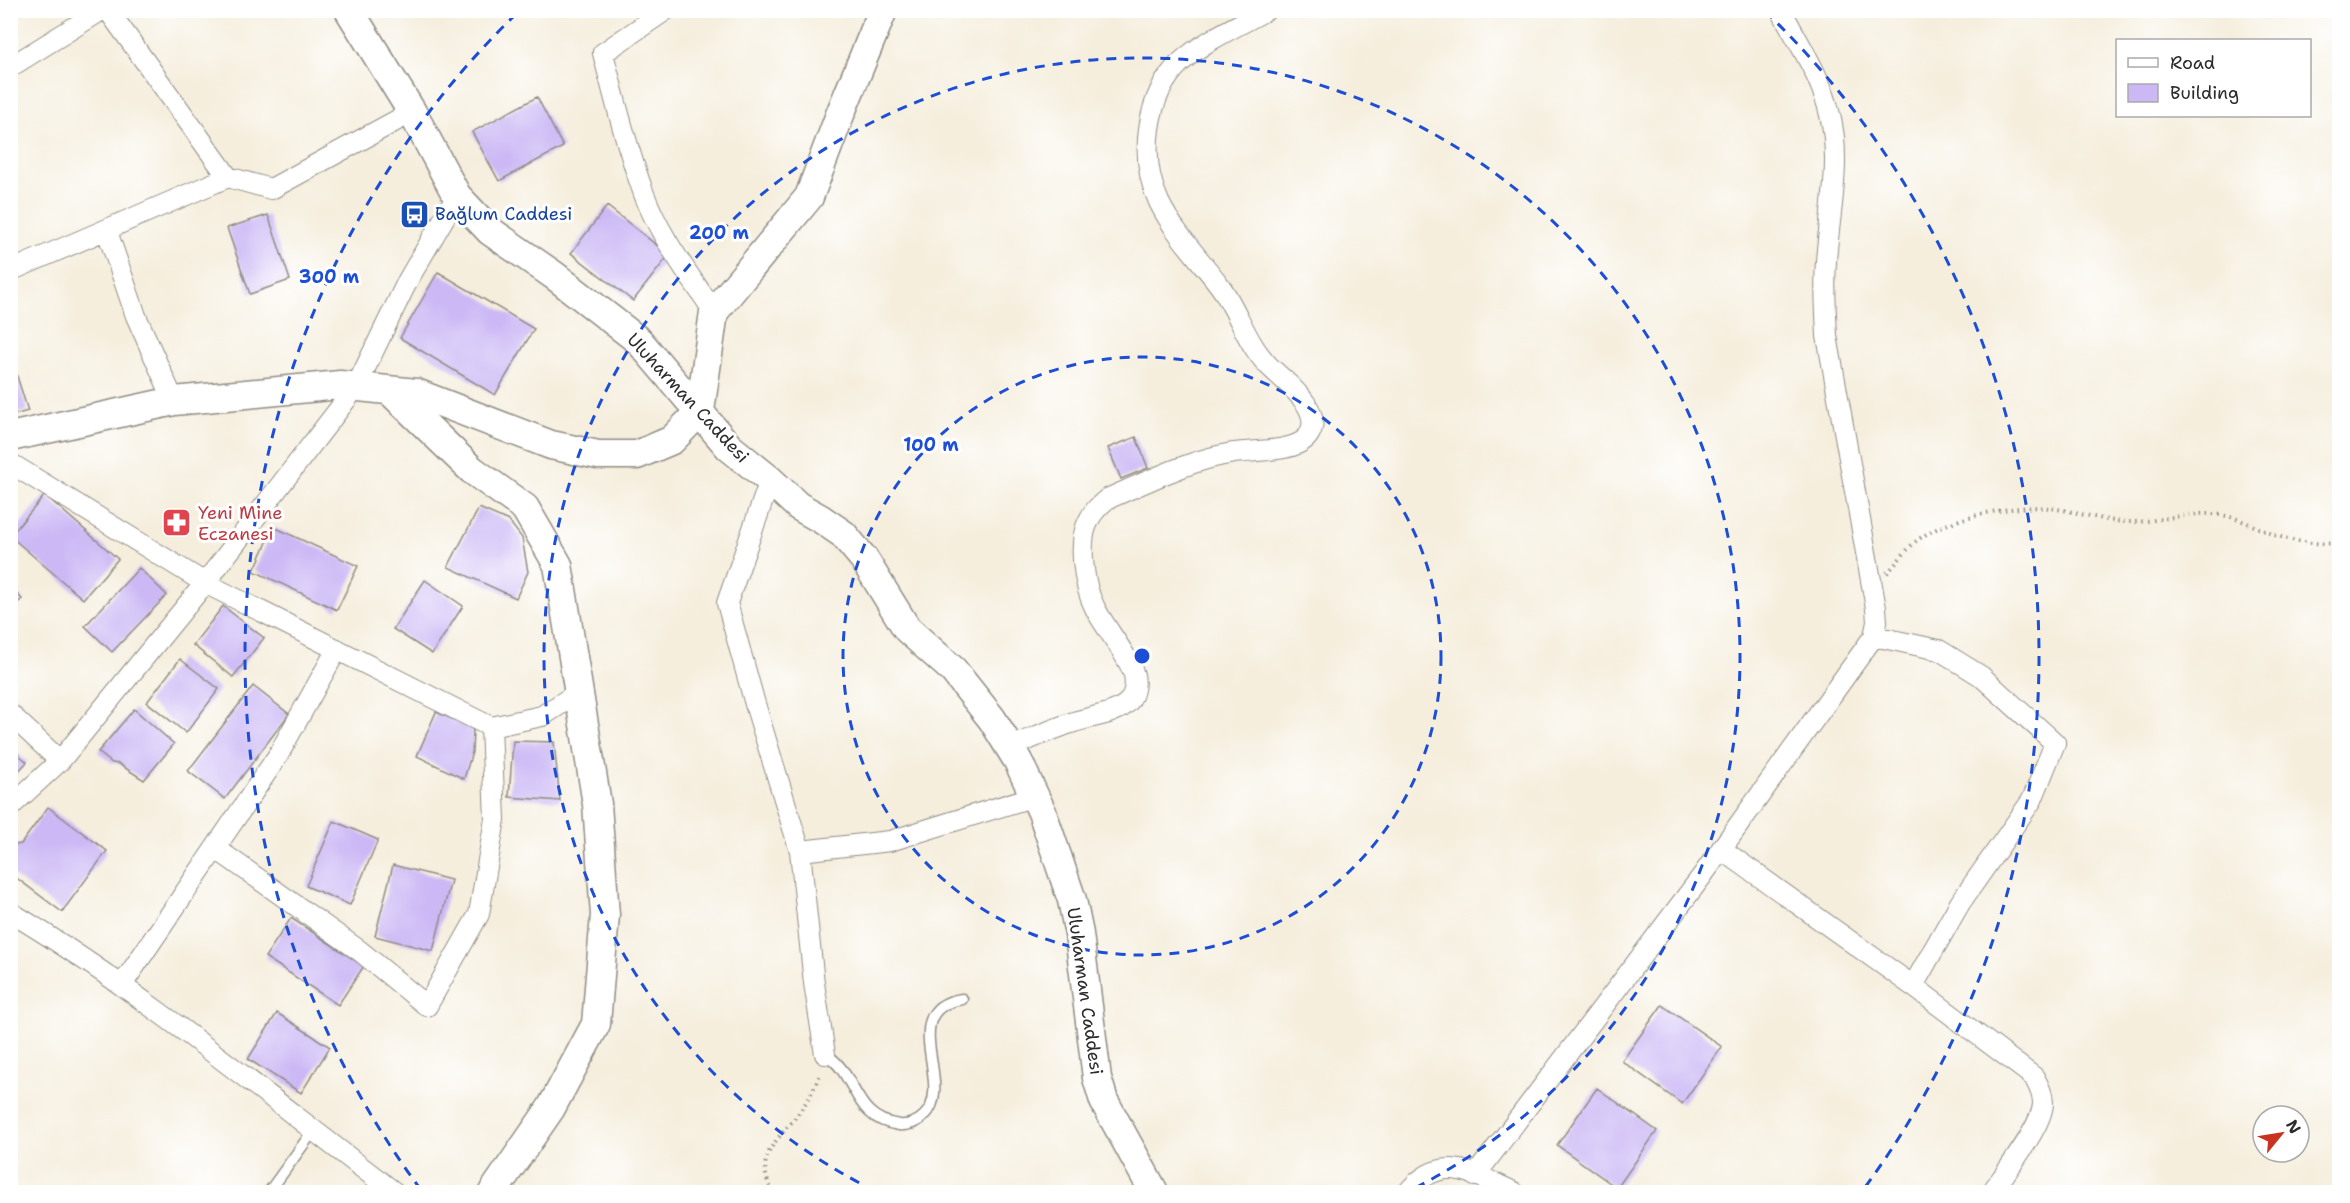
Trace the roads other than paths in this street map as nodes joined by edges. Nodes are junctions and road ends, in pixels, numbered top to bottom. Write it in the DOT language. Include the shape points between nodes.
graph roads {
  1 [pos="102,10"];
  2 [pos="108,10"];
  3 [pos="349,10"];
  4 [pos="666,10"];
  5 [pos="883,10"];
  6 [pos="1266,10"];
  7 [pos="1781,10"];
  8 [pos="10,67"];
  9 [pos="412,112"];
  10 [pos="228,177"];
  11 [pos="457,196"];
  12 [pos="107,231"];
  13 [pos="10,271"];
  14 [pos="714,312"];
  15 [pos="356,387"];
  16 [pos="389,390"];
  17 [pos="174,401"];
  18 [pos="700,411"];
  19 [pos="10,437"];
  20 [pos="10,463"];
  21 [pos="770,480"];
  22 [pos="205,583"];
  23 [pos="1874,636"];
  24 [pos="337,649"];
  25 [pos="579,692"];
  26 [pos="10,714"];
  27 [pos="491,727"];
  28 [pos="1010,747"];
  29 [pos="60,761"];
  30 [pos="1035,796"];
  31 [pos="10,807"];
  32 [pos="215,848"];
  33 [pos="1721,849"];
  34 [pos="800,851"];
  35 [pos="10,912"];
  36 [pos="122,985"];
  37 [pos="1913,986"];
  38 [pos="962,999"];
  39 [pos="825,1054"];
  40 [pos="313,1131"];
  41 [pos="1475,1176"];
  42 [pos="269,1192"];
  43 [pos="394,1192"];
  44 [pos="493,1192"];
  45 [pos="1154,1192"];
  46 [pos="1408,1192"];
  47 [pos="1514,1192"];
  48 [pos="1992,1192"];
  1 -- 8 [label="street"];
  2 -- 10 [label="street"];
  3 -- 9 [label="street, Uluharman Caddesi"];
  4 -- 14 [label="street" via="603,53 644,196 667,241"];
  5 -- 14 [label="street" via="809,197"];
  6 -- 28 [label="street" via="1196,51 1171,73 1149,130 1148,166 1169,219 1222,289 1257,352 1307,405 1313,425 1310,434 1295,446 1234,453 1191,465 1107,499 1096,509 1088,520 1082,544 1085,570 1094,606 1135,677 1133,694 1108,713"];
  7 -- 23 [label="street" via="1820,84 1833,130 1835,160 1825,282 1827,336 1877,615"];
  9 -- 10 [label="street" via="271,189"];
  9 -- 11 [label="street, Uluharman Caddesi"];
  10 -- 12 [label="street"];
  11 -- 15 [label="street" via="408,280"];
  11 -- 18 [label="street, Uluharman Caddesi" via="490,231 639,342"];
  12 -- 13 [label="street"];
  12 -- 17 [label="street" via="136,316"];
  14 -- 18 [label="street"];
  15 -- 16 [label="street"];
  15 -- 17 [label="street" via="340,385"];
  15 -- 22 [label="street"];
  16 -- 18 [label="street" via="416,393 551,445 598,455 637,454 672,440"];
  16 -- 25 [label="street" via="472,470 525,508 558,565"];
  17 -- 19 [label="street"];
  18 -- 21 [label="street, Uluharman Caddesi" via="729,447"];
  20 -- 22 [label="street"];
  21 -- 28 [label="street, Uluharman Caddesi" via="798,506 854,546 907,629 953,670"];
  21 -- 34 [label="street" via="727,603"];
  22 -- 24 [label="street"];
  22 -- 29 [label="street"];
  23 -- 33 [label="street"];
  23 -- 37 [label="street" via="1939,650 1981,676 2055,743 2032,800 1960,903"];
  24 -- 27 [label="street"];
  24 -- 32 [label="street" via="277,757"];
  25 -- 27 [label="street" via="542,716"];
  25 -- 44 [label="street" via="597,804 605,915 596,1024 551,1108"];
  26 -- 29 [label="street"];
  27 -- 32 [label="street" via="495,819 479,914 427,1006 360,951"];
  28 -- 30 [label="street, Uluharman Caddesi"];
  29 -- 31 [label="street"];
  30 -- 34 [label="street" via="890,841"];
  30 -- 45 [label="street, Uluharman Caddesi" via="1076,918 1100,1089"];
  32 -- 36 [label="street"];
  33 -- 37 [label="street"];
  33 -- 41 [label="street"];
  34 -- 39 [label="street"];
  35 -- 36 [label="street"];
  36 -- 40 [label="street"];
  37 -- 48 [label="street" via="2024,1067 2041,1090 2043,1104 2035,1127"];
  38 -- 39 [label="lane" via="945,1004 930,1024 933,1106 913,1124 894,1124 869,1113 836,1062"];
  40 -- 42 [label="lane"];
  40 -- 43 [label="street"];
  41 -- 46 [label="street" via="1454,1168 1441,1170"];
  41 -- 47 [label="street"];
}
